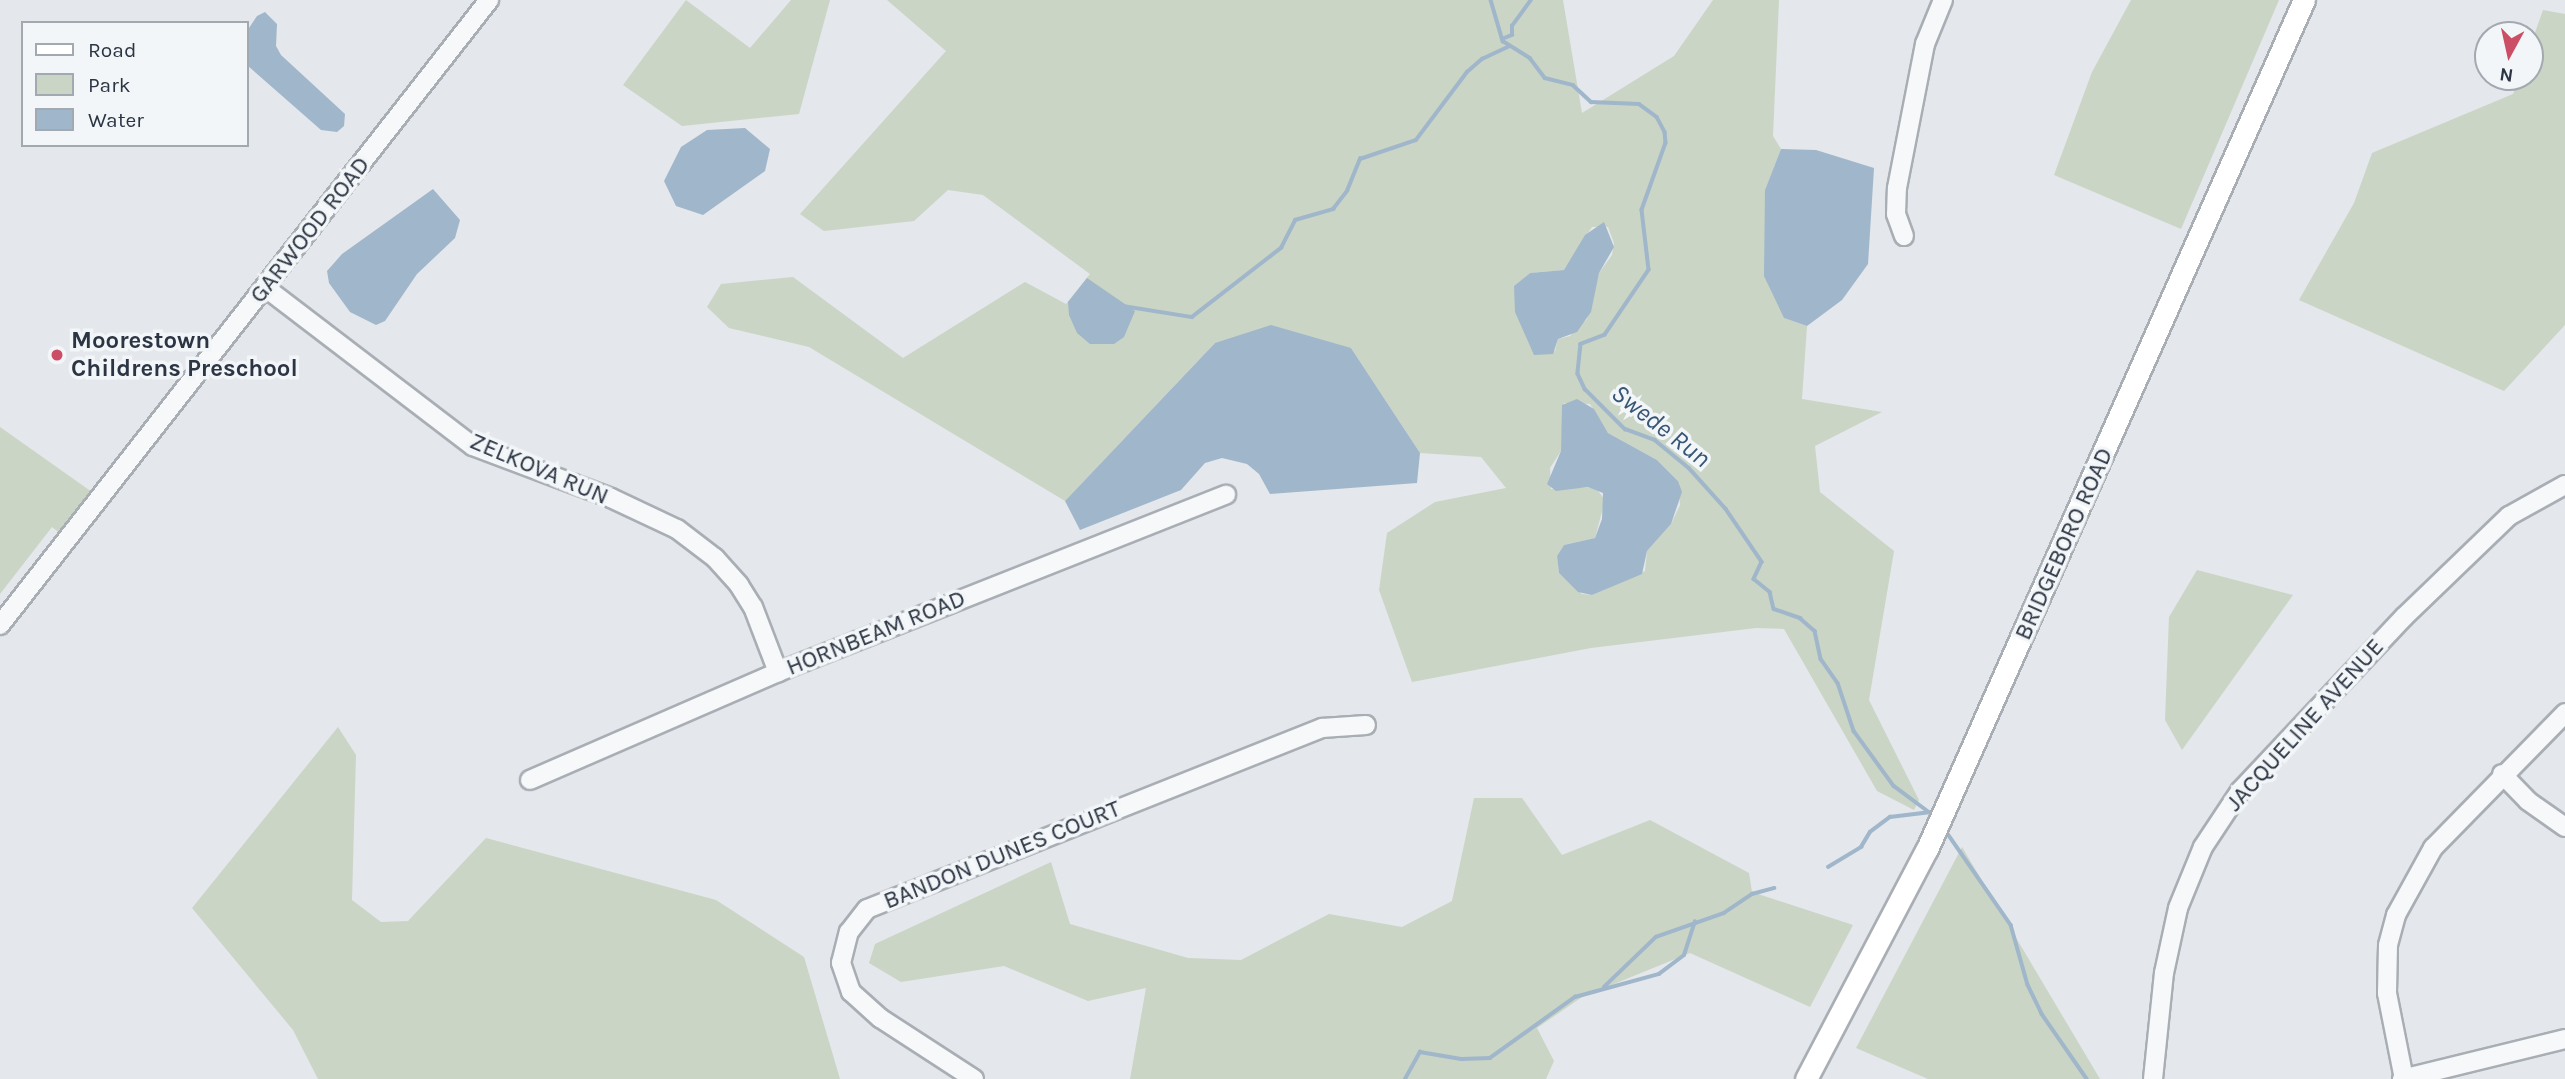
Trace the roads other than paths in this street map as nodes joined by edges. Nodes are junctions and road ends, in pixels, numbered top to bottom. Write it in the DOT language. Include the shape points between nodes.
graph roads {
  1 [pos="489,0"];
  2 [pos="1943,0"];
  3 [pos="2304,0"];
  4 [pos="1904,236"];
  5 [pos="266,288"];
  6 [pos="2565,485"];
  7 [pos="1226,495"];
  8 [pos="0,625"];
  9 [pos="778,672"];
  10 [pos="2565,713"];
  11 [pos="1366,725"];
  12 [pos="2502,774"];
  13 [pos="530,780"];
  14 [pos="2565,827"];
  15 [pos="2565,1039"];
  16 [pos="974,1079"];
  17 [pos="1806,1079"];
  18 [pos="2153,1079"];
  19 [pos="2403,1079"];
  1 -- 5 [label="street, GARWOOD ROAD"];
  2 -- 4 [label="street" via="1925,44 1897,188 1896,215"];
  3 -- 17 [label="main road, BRIDGEBORO ROAD" via="1927,849"];
  5 -- 8 [label="street, GARWOOD ROAD"];
  5 -- 9 [label="street, ZELKOVA RUN" via="474,446 677,529 715,558 738,585 753,607"];
  6 -- 18 [label="street, JACQUELINE AVENUE" via="2509,516 2404,617 2240,791 2203,847 2178,908 2164,973"];
  7 -- 9 [label="street, HORNBEAM ROAD"];
  9 -- 13 [label="street, HORNBEAM ROAD"];
  10 -- 12 [label="street"];
  11 -- 16 [label="street, BANDON DUNES COURT" via="1322,728 867,909 849,932 841,962 851,992 880,1018"];
  12 -- 14 [label="street" via="2536,808"];
  12 -- 19 [label="street" via="2433,848 2396,915 2388,945 2387,993"];
  15 -- 19 [label="street"];
}
